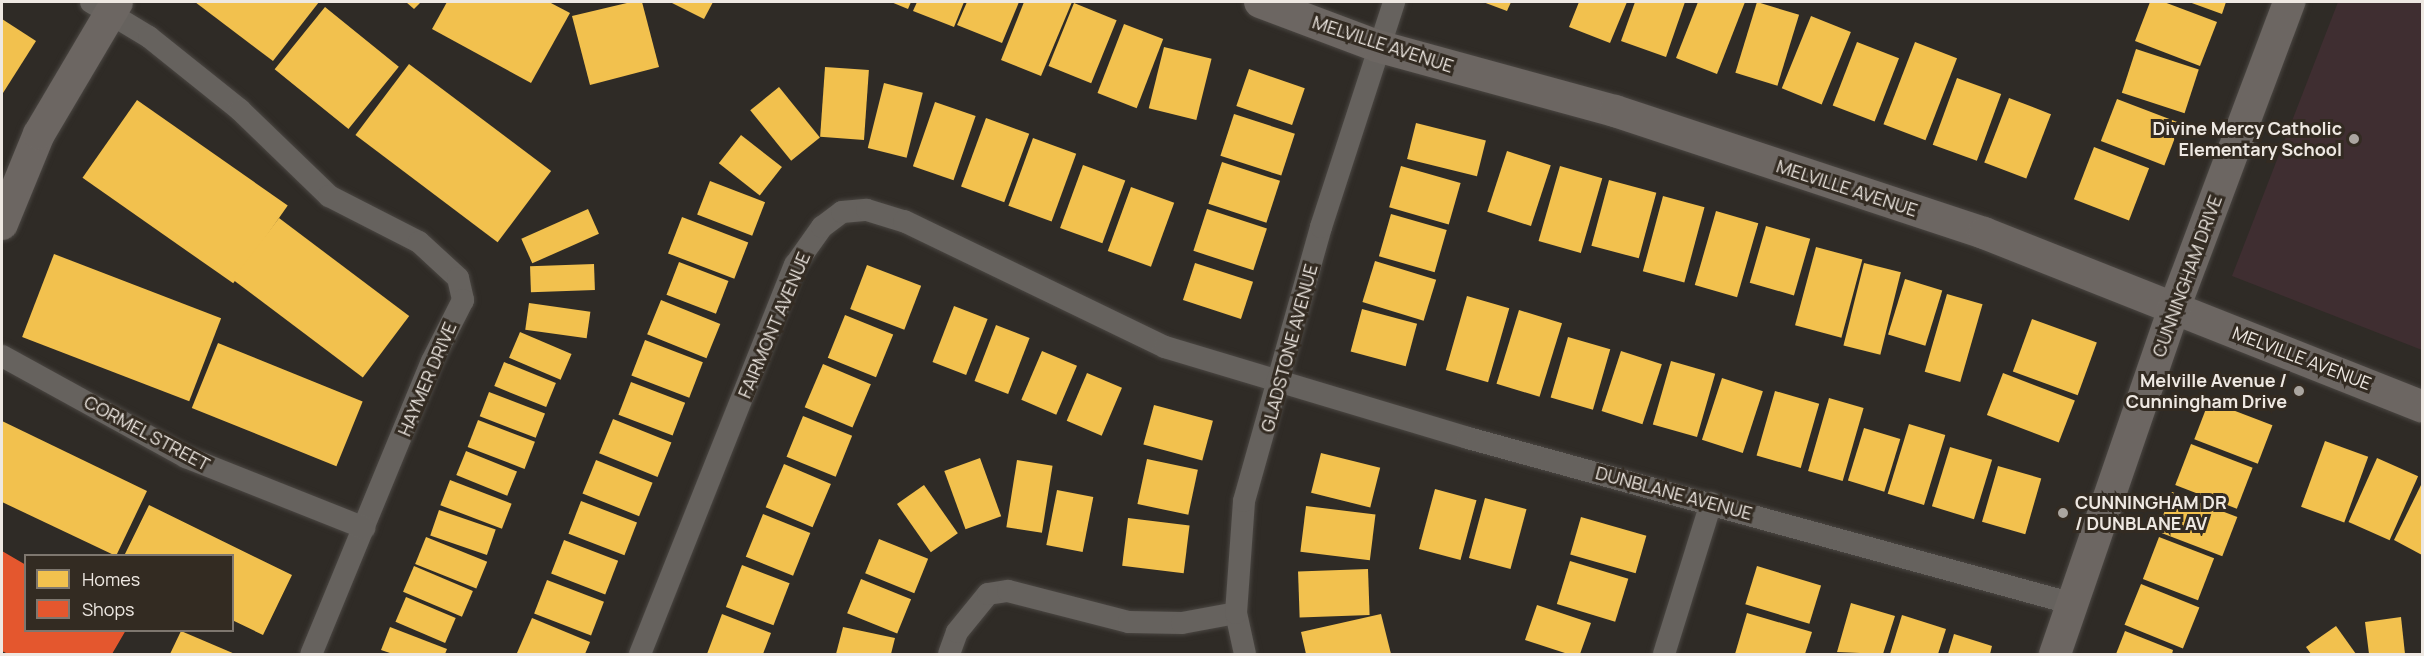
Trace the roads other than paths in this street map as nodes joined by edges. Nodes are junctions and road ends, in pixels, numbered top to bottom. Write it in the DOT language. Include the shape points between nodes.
graph roads {
  1 [pos="1260,2"];
  2 [pos="1394,2"];
  3 [pos="2289,2"];
  4 [pos="106,5"];
  5 [pos="1377,46"];
  6 [pos="2,224"];
  7 [pos="2175,306"];
  8 [pos="2,356"];
  9 [pos="1279,380"];
  10 [pos="2422,406"];
  11 [pos="1711,503"];
  12 [pos="364,528"];
  13 [pos="2070,603"];
  14 [pos="1236,613"];
  15 [pos="311,654"];
  16 [pos="640,654"];
  17 [pos="949,654"];
  18 [pos="1245,654"];
  19 [pos="1664,654"];
  20 [pos="2055,654"];
  1 -- 5 [label="street, MELVILLE AVENUE"];
  2 -- 5 [label="street, GLADSTONE AVENUE"];
  3 -- 7 [label="street, CUNNINGHAM DRIVE"];
  4 -- 6 [label="street" via="39,134"];
  4 -- 12 [label="street, HAYMER DRIVE" via="240,110 329,196 419,242 458,278 463,300 432,361"];
  5 -- 7 [label="street, MELVILLE AVENUE" via="1615,111 1984,233"];
  5 -- 9 [label="street, GLADSTONE AVENUE"];
  7 -- 10 [label="street, MELVILLE AVENUE"];
  7 -- 13 [label="street, CUNNINGHAM DRIVE"];
  8 -- 12 [label="street, CORMEL STREET" via="186,457"];
  9 -- 11 [label="street, DUNBLANE AVENUE" via="1468,438"];
  9 -- 14 [label="street, GLADSTONE AVENUE" via="1244,501"];
  9 -- 16 [label="street, FAIRMONT AVENUE" via="1166,347 904,221 867,210 843,212 822,227 795,265"];
  11 -- 13 [label="street, DUNBLANE AVENUE"];
  11 -- 19 [label="street"];
  12 -- 15 [label="street, HAYMER DRIVE"];
  13 -- 20 [label="street, CUNNINGHAM DRIVE"];
  14 -- 17 [label="street" via="1182,623 1129,622 1008,591 988,594 957,632"];
  14 -- 18 [label="street, GLADSTONE AVENUE"];
}
